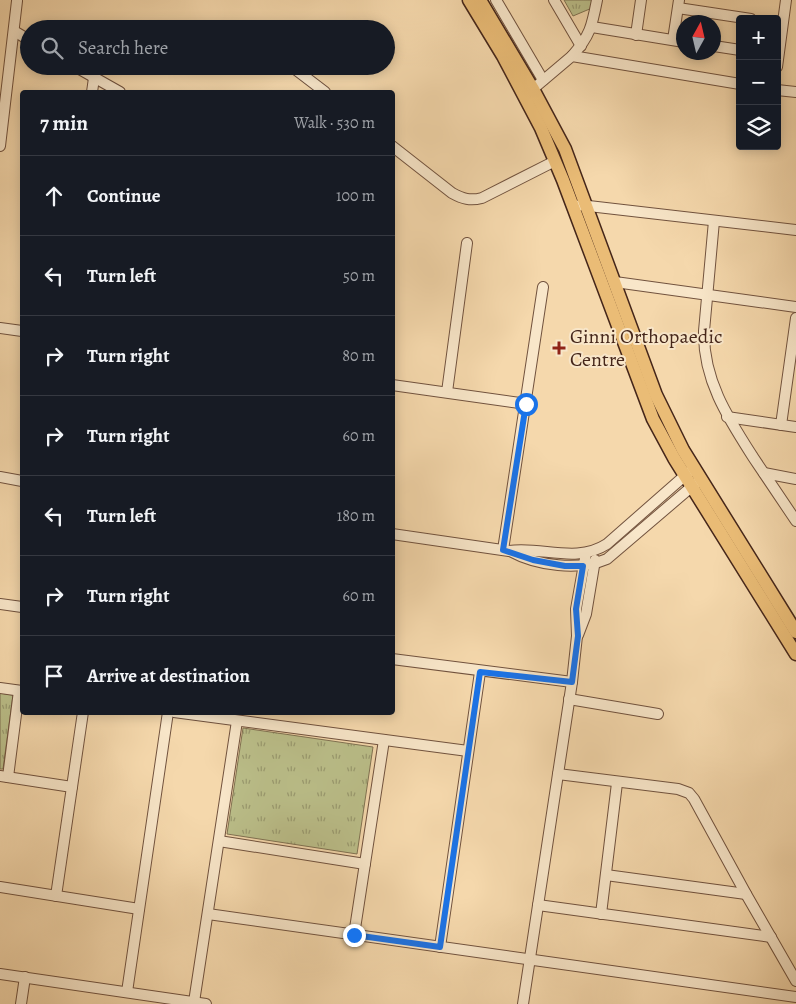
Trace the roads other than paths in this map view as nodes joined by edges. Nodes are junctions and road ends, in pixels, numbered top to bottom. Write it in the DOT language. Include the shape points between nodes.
graph roads {
  1 [pos="469,0"];
  2 [pos="480,0"];
  3 [pos="496,0"];
  4 [pos="554,0"];
  5 [pos="597,0"];
  6 [pos="641,0"];
  7 [pos="786,0"];
  8 [pos="18,1"];
  9 [pos="678,4"];
  10 [pos="736,16"];
  11 [pos="781,19"];
  12 [pos="592,28"];
  13 [pos="14,31"];
  14 [pos="20,35"];
  15 [pos="636,35"];
  16 [pos="676,41"];
  17 [pos="581,46"];
  18 [pos="721,47"];
  19 [pos="736,49"];
  20 [pos="572,56"];
  21 [pos="89,75"];
  22 [pos="303,75"];
  23 [pos="94,78"];
  24 [pos="543,80"];
  25 [pos="736,83"];
  26 [pos="532,89"];
  27 [pos="92,90"];
  28 [pos="116,90"];
  29 [pos="322,90"];
  30 [pos="781,90"];
  31 [pos="796,92"];
  32 [pos="0,146"];
  33 [pos="395,148"];
  34 [pos="555,161"];
  35 [pos="572,204"];
  36 [pos="586,206"];
  37 [pos="714,221"];
  38 [pos="796,230"];
  39 [pos="467,243"];
  40 [pos="615,282"];
  41 [pos="543,287"];
  42 [pos="707,296"];
  43 [pos="796,307"];
  44 [pos="796,318"];
  45 [pos="0,328"];
  46 [pos="20,331"];
  47 [pos="395,385"];
  48 [pos="447,392"];
  49 [pos="526,404"];
  50 [pos="727,417"];
  51 [pos="781,425"];
  52 [pos="796,427"];
  53 [pos="764,474"];
  54 [pos="693,477"];
  55 [pos="0,478"];
  56 [pos="796,479"];
  57 [pos="20,481"];
  58 [pos="796,521"];
  59 [pos="395,534"];
  60 [pos="506,550"];
  61 [pos="598,550"];
  62 [pos="586,553"];
  63 [pos="589,565"];
  64 [pos="0,604"];
  65 [pos="20,607"];
  66 [pos="796,632"];
  67 [pos="796,654"];
  68 [pos="395,659"];
  69 [pos="480,672"];
  70 [pos="572,682"];
  71 [pos="0,688"];
  72 [pos="20,691"];
  73 [pos="20,696"];
  74 [pos="569,699"];
  75 [pos="658,714"];
  76 [pos="83,715"];
  77 [pos="168,715"];
  78 [pos="195,715"];
  79 [pos="237,721"];
  80 [pos="384,740"];
  81 [pos="468,751"];
  82 [pos="558,774"];
  83 [pos="4,777"];
  84 [pos="617,783"];
  85 [pos="72,787"];
  86 [pos="219,841"];
  87 [pos="365,864"];
  88 [pos="606,875"];
  89 [pos="0,888"];
  90 [pos="746,894"];
  91 [pos="56,896"];
  92 [pos="538,905"];
  93 [pos="139,909"];
  94 [pos="208,914"];
  95 [pos="601,914"];
  96 [pos="354,935"];
  97 [pos="771,937"];
  98 [pos="440,947"];
  99 [pos="530,960"];
  100 [pos="0,974"];
  101 [pos="25,978"];
  102 [pos="796,981"];
  103 [pos="126,992"];
  104 [pos="796,997"];
  105 [pos="194,1002"];
  106 [pos="21,1004"];
  107 [pos="206,1004"];
  108 [pos="523,1004"];
  1 -- 34 [label="main road" via="503,56"];
  2 -- 26 [label="main road"];
  3 -- 24 [label="street"];
  4 -- 17 [label="street"];
  5 -- 12 [label="street"];
  6 -- 15 [label="street"];
  7 -- 11 [label="street"];
  8 -- 13 [label="street"];
  9 -- 10 [label="street"];
  12 -- 15 [label="street"];
  12 -- 17 [label="street"];
  13 -- 14 [label="street"];
  13 -- 32 [label="street"];
  15 -- 16 [label="street"];
  17 -- 20 [label="street"];
  18 -- 19 [label="street"];
  20 -- 24 [label="street"];
  20 -- 25 [label="street"];
  21 -- 23 [label="street"];
  22 -- 29 [label="street"];
  23 -- 27 [label="street"];
  23 -- 28 [label="street"];
  24 -- 26 [label="street"];
  26 -- 36 [label="main road" via="565,149"];
  30 -- 31 [label="street"];
  33 -- 34 [label="street" via="452,193 472,200"];
  34 -- 35 [label="main road"];
  35 -- 36 [label="street"];
  35 -- 54 [label="main road" via="653,419"];
  36 -- 37 [label="street"];
  36 -- 40 [label="main road"];
  37 -- 38 [label="street"];
  37 -- 42 [label="street"];
  39 -- 48 [label="street"];
  40 -- 42 [label="street"];
  40 -- 54 [label="main road" via="656,395"];
  41 -- 49 [label="street"];
  42 -- 43 [label="street"];
  42 -- 50 [label="street" via="706,360"];
  44 -- 51 [label="street"];
  45 -- 46 [label="street"];
  47 -- 48 [label="street"];
  48 -- 49 [label="street"];
  49 -- 60 [label="street"];
  50 -- 51 [label="street"];
  50 -- 53 [label="street"];
  51 -- 52 [label="street"];
  53 -- 56 [label="street"];
  53 -- 58 [label="street"];
  54 -- 61 [label="street"];
  54 -- 63 [label="street" via="607,559"];
  54 -- 66 [label="main road"];
  54 -- 67 [label="main road"];
  55 -- 57 [label="street"];
  59 -- 60 [label="street"];
  60 -- 62 [label="street"];
  60 -- 63 [label="street" via="533,560 565,566"];
  61 -- 62 [label="street"];
  61 -- 63 [label="street"];
  62 -- 63 [label="street"];
  63 -- 70 [label="street" via="586,614 578,636"];
  64 -- 65 [label="street"];
  68 -- 69 [label="street"];
  69 -- 70 [label="street"];
  69 -- 81 [label="street"];
  70 -- 74 [label="street"];
  71 -- 72 [label="street"];
  73 -- 83 [label="street"];
  74 -- 75 [label="street"];
  74 -- 82 [label="street"];
  76 -- 85 [label="street"];
  77 -- 93 [label="street"];
  78 -- 79 [label="street"];
  79 -- 80 [label="street"];
  79 -- 86 [label="street"];
  80 -- 81 [label="street"];
  80 -- 87 [label="street"];
  81 -- 98 [label="street"];
  82 -- 84 [label="street"];
  82 -- 92 [label="street"];
  83 -- 85 [label="street"];
  84 -- 88 [label="street"];
  84 -- 90 [label="street" via="689,793"];
  85 -- 91 [label="street"];
  86 -- 87 [label="street"];
  86 -- 94 [label="street"];
  87 -- 96 [label="street"];
  88 -- 90 [label="street"];
  88 -- 95 [label="street"];
  89 -- 91 [label="street"];
  90 -- 97 [label="street"];
  91 -- 93 [label="street"];
  92 -- 95 [label="street"];
  92 -- 99 [label="street"];
  93 -- 103 [label="street"];
  94 -- 96 [label="street"];
  94 -- 105 [label="street"];
  95 -- 97 [label="street"];
  96 -- 98 [label="street"];
  97 -- 102 [label="street"];
  98 -- 99 [label="street"];
  99 -- 104 [label="street"];
  99 -- 108 [label="street"];
  100 -- 101 [label="street"];
  101 -- 103 [label="street"];
  101 -- 106 [label="street"];
  103 -- 105 [label="street"];
  105 -- 107 [label="street"];
}
